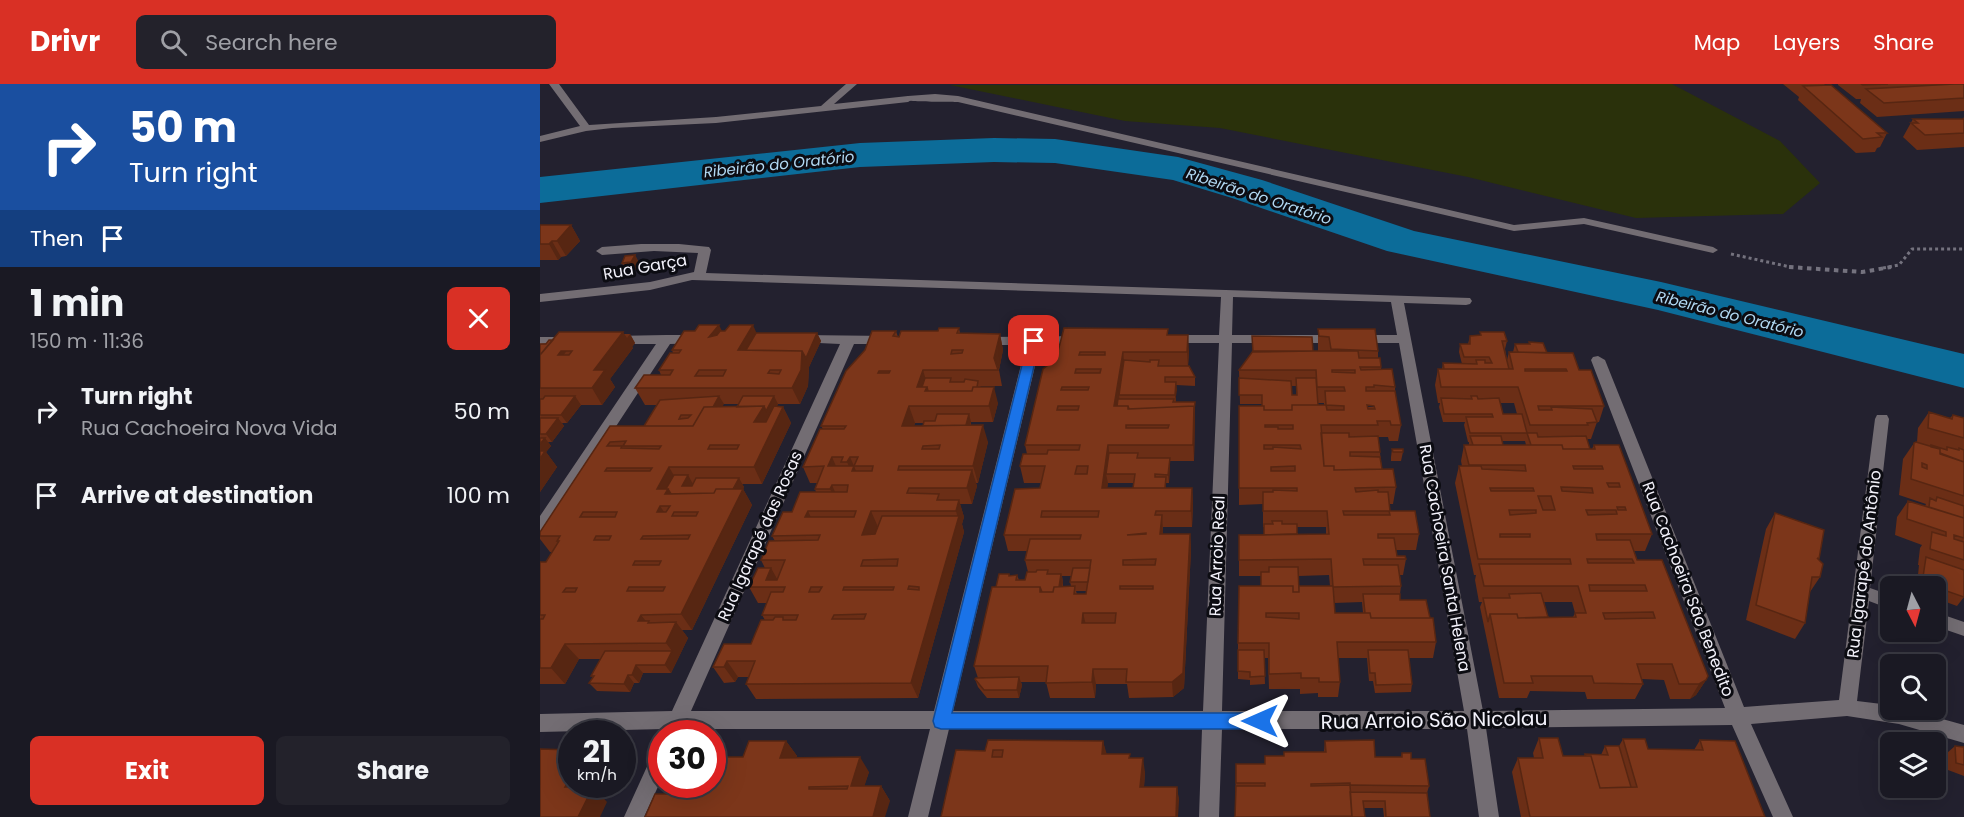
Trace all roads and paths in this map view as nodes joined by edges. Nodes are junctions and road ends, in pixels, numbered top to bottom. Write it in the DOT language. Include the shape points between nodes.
graph roads {
  1 [pos="554,84"];
  2 [pos="852,84"];
  3 [pos="908,99"];
  4 [pos="823,109"];
  5 [pos="586,128"];
  6 [pos="540,139"];
  7 [pos="1713,249"];
  8 [pos="1964,249"];
  9 [pos="602,251"];
  10 [pos="691,276"];
  11 [pos="1227,295"];
  12 [pos="540,298"];
  13 [pos="1397,299"];
  14 [pos="1466,301"];
  15 [pos="666,339"];
  16 [pos="712,339"];
  17 [pos="792,339"];
  18 [pos="849,339"];
  19 [pos="1153,339"];
  20 [pos="907,340"];
  21 [pos="964,340"];
  22 [pos="1093,340"];
  23 [pos="540,341"];
  24 [pos="1034,341"];
  25 [pos="1224,342"];
  26 [pos="1406,346"];
  27 [pos="1598,360"];
  28 [pos="1882,419"];
  29 [pos="540,529"];
  30 [pos="1860,591"];
  31 [pos="1880,598"];
  32 [pos="1946,623"];
  33 [pos="1964,629"];
  34 [pos="1847,708"];
  35 [pos="1738,716"];
  36 [pos="677,720"];
  37 [pos="1475,720"];
  38 [pos="941,721"];
  39 [pos="1212,722"];
  40 [pos="540,723"];
  41 [pos="648,726"];
  42 [pos="726,726"];
  43 [pos="1964,734"];
  44 [pos="648,786"];
  45 [pos="634,817"];
  46 [pos="918,817"];
  47 [pos="1209,817"];
  48 [pos="1489,817"];
  49 [pos="1783,817"];
  1 -- 5 [label="street"];
  2 -- 4 [label="street"];
  3 -- 4 [label="street"];
  3 -- 7 [label="lane" via="958,99 1514,228 1584,221"];
  4 -- 5 [label="street"];
  5 -- 6 [label="street"];
  7 -- 8 [label="path" via="1800,269 1862,272 1899,265 1912,249"];
  9 -- 10 [label="street, Rua Garça" via="653,246 705,250 699,274"];
  10 -- 11 [label="street"];
  10 -- 12 [label="street, Rua Garça" via="650,286"];
  11 -- 13 [label="street"];
  11 -- 25 [label="street, Rua Arroio Real"];
  13 -- 14 [label="street"];
  13 -- 26 [label="street, Rua Cachoeira Santa Helena"];
  15 -- 16 [label="street"];
  15 -- 23 [label="street"];
  15 -- 29 [label="street"];
  17 -- 18 [label="street"];
  18 -- 20 [label="street"];
  18 -- 36 [label="street, Rua Igarapé das Rosas"];
  19 -- 25 [label="street"];
  21 -- 24 [label="street"];
  22 -- 24 [label="street"];
  24 -- 38 [label="street"];
  25 -- 26 [label="street"];
  25 -- 39 [label="street, Rua Arroio Real"];
  26 -- 37 [label="street, Rua Cachoeira Santa Helena"];
  27 -- 35 [label="street, Rua Cachoeira São Benedito"];
  28 -- 30 [label="street, Rua Igarapé do Antônio"];
  30 -- 31 [label="street"];
  30 -- 34 [label="street, Rua Igarapé do Antônio"];
  32 -- 33 [label="street"];
  34 -- 35 [label="street, Rua Arroio São Nicolau"];
  34 -- 43 [label="street, Rua Arroio São Nicolau" via="1899,715"];
  35 -- 37 [label="street, Rua Arroio São Nicolau"];
  35 -- 49 [label="street, Rua Cachoeira São Benedito"];
  37 -- 39 [label="street, Rua Arroio São Nicolau"];
  37 -- 48 [label="street, Rua Cachoeira Santa Helena"];
  38 -- 39 [label="street, Rua Arroio São Nicolau"];
  38 -- 42 [label="street, Rua Arroio São Nicolau"];
  38 -- 46 [label="street"];
  39 -- 47 [label="street, Rua Arroio Real"];
  40 -- 41 [label="street, Rua Arroio São Nicolau"];
  44 -- 45 [label="street"];
}
